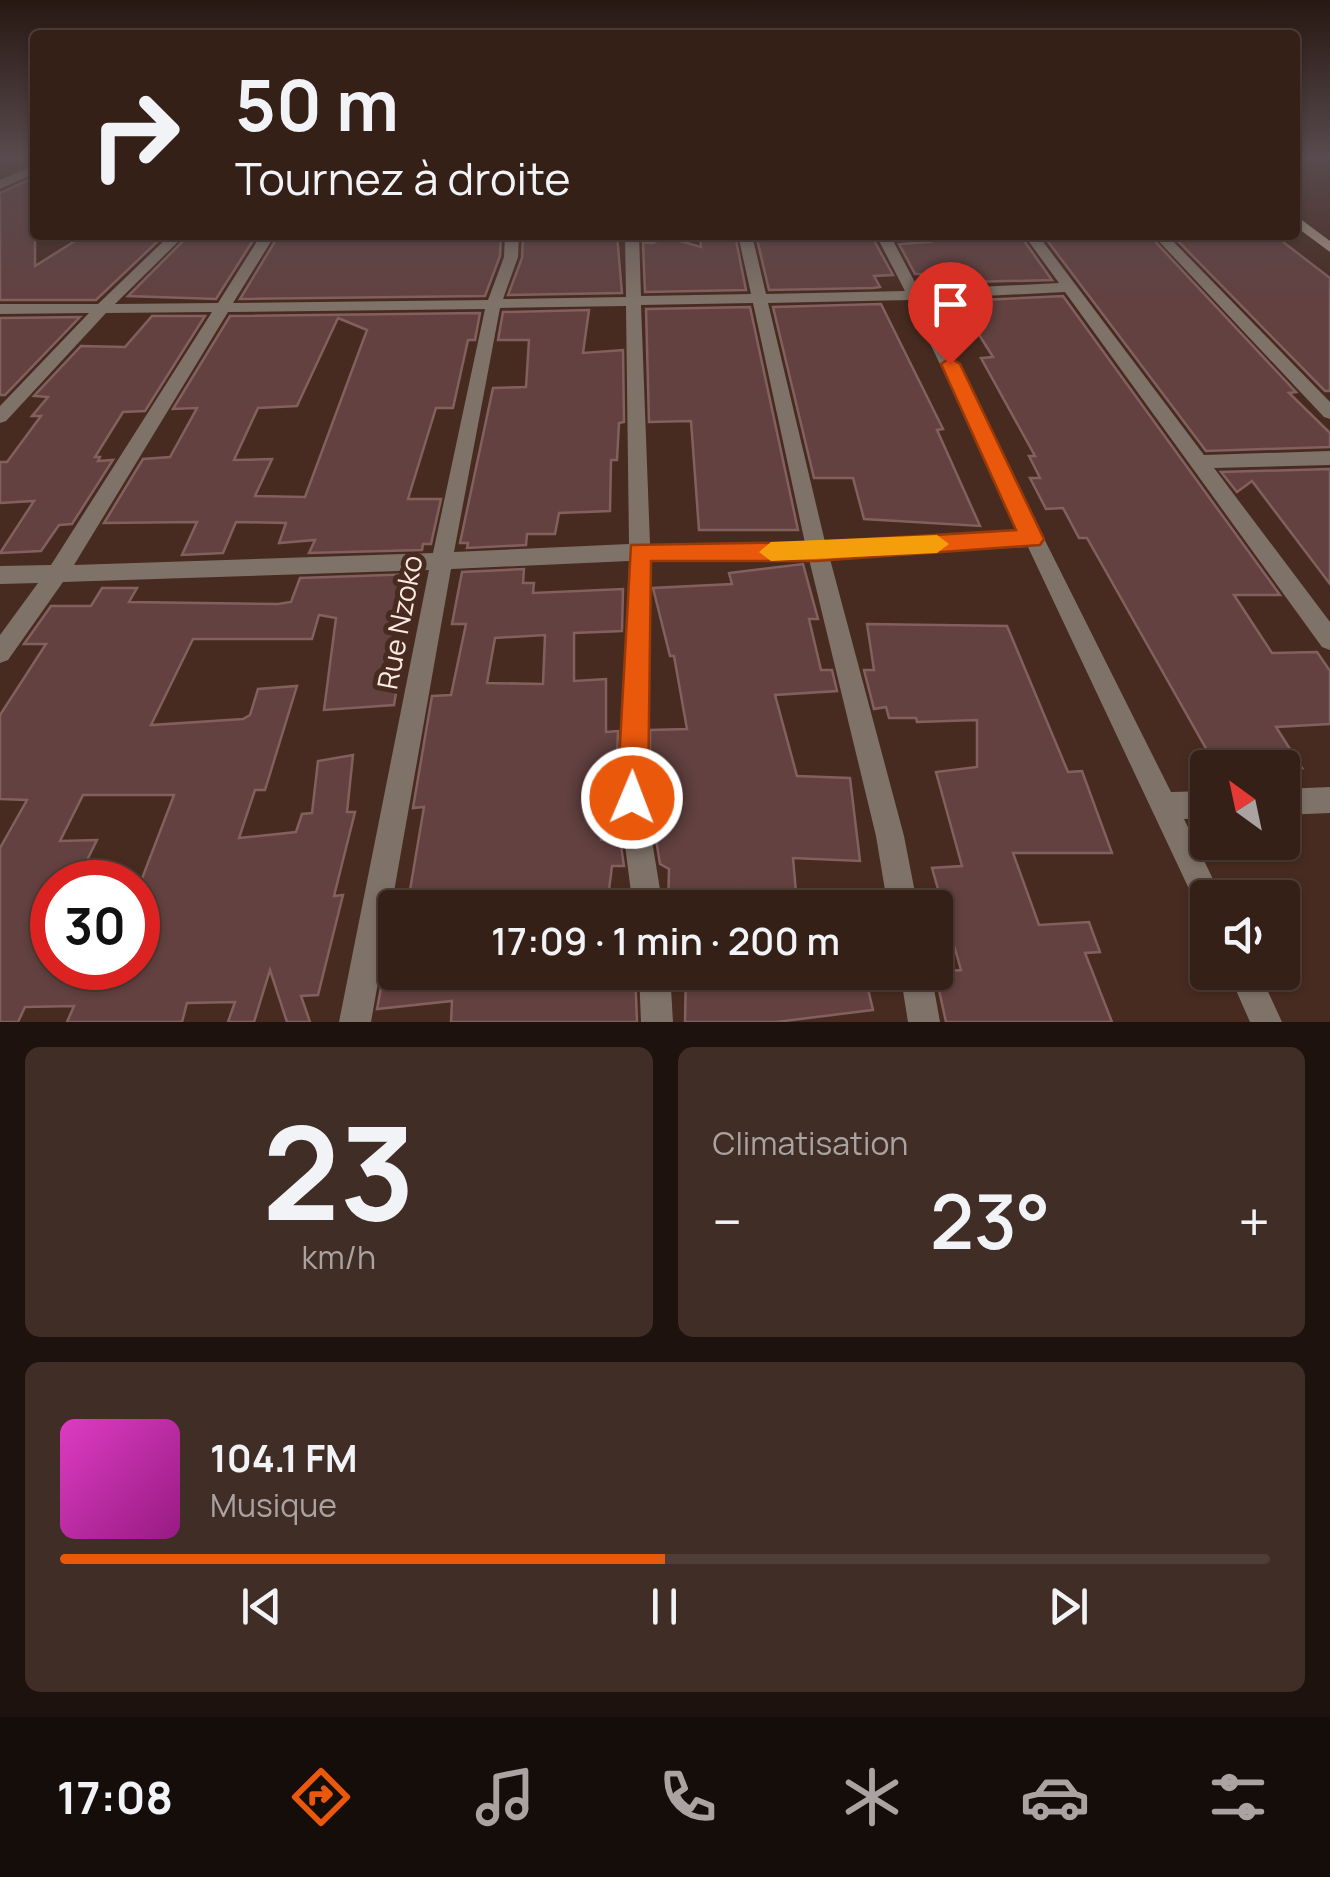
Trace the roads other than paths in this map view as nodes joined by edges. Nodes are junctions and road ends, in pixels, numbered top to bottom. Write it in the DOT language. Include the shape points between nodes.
graph roads {
  1 [pos="1300,223"];
  2 [pos="173,240"];
  3 [pos="265,240"];
  4 [pos="512,240"];
  5 [pos="632,240"];
  6 [pos="746,240"];
  7 [pos="886,240"];
  8 [pos="1035,240"];
  9 [pos="1165,240"];
  10 [pos="1330,248"];
  11 [pos="1068,287"];
  12 [pos="915,295"];
  13 [pos="758,297"];
  14 [pos="634,301"];
  15 [pos="494,303"];
  16 [pos="0,309"];
  17 [pos="99,310"];
  18 [pos="218,310"];
  19 [pos="1330,412"];
  20 [pos="0,418"];
  21 [pos="1330,458"];
  22 [pos="1201,462"];
  23 [pos="1032,539"];
  24 [pos="817,551"];
  25 [pos="640,552"];
  26 [pos="442,558"];
  27 [pos="0,574"];
  28 [pos="57,574"];
  29 [pos="1330,640"];
  30 [pos="0,654"];
  31 [pos="1330,800"];
  32 [pos="1300,801"];
  33 [pos="1190,805"];
  34 [pos="1166,806"];
  35 [pos="1200,880"];
  36 [pos="645,890"];
  37 [pos="900,890"];
  38 [pos="655,990"];
  39 [pos="918,990"];
  40 [pos="1251,990"];
  41 [pos="355,1022"];
  42 [pos="656,1022"];
  43 [pos="924,1022"];
  44 [pos="1266,1022"];
  1 -- 10 [label="main road"];
  2 -- 17 [label="street"];
  3 -- 18 [label="street"];
  4 -- 15 [label="street, Rue Nzoko"];
  5 -- 14 [label="street"];
  6 -- 13 [label="street"];
  7 -- 12 [label="street"];
  8 -- 11 [label="street"];
  9 -- 19 [label="street"];
  11 -- 12 [label="street"];
  11 -- 22 [label="street"];
  12 -- 13 [label="street"];
  12 -- 23 [label="street"];
  13 -- 14 [label="street"];
  13 -- 24 [label="street"];
  14 -- 15 [label="street"];
  14 -- 25 [label="street"];
  15 -- 18 [label="street"];
  15 -- 26 [label="street, Rue Nzoko"];
  16 -- 17 [label="street"];
  17 -- 18 [label="street"];
  17 -- 20 [label="street"];
  18 -- 28 [label="street"];
  21 -- 22 [label="street"];
  22 -- 29 [label="street"];
  23 -- 24 [label="street"];
  23 -- 34 [label="street"];
  24 -- 25 [label="street"];
  24 -- 37 [label="street"];
  25 -- 26 [label="street"];
  25 -- 36 [label="street" via="632,798"];
  26 -- 28 [label="street"];
  26 -- 41 [label="street, Rue Nzoko"];
  27 -- 28 [label="street"];
  28 -- 30 [label="street"];
  31 -- 32 [label="street"];
  33 -- 34 [label="street"];
  34 -- 35 [label="street"];
  38 -- 42 [label="street"];
  39 -- 43 [label="street"];
  40 -- 44 [label="street"];
}
